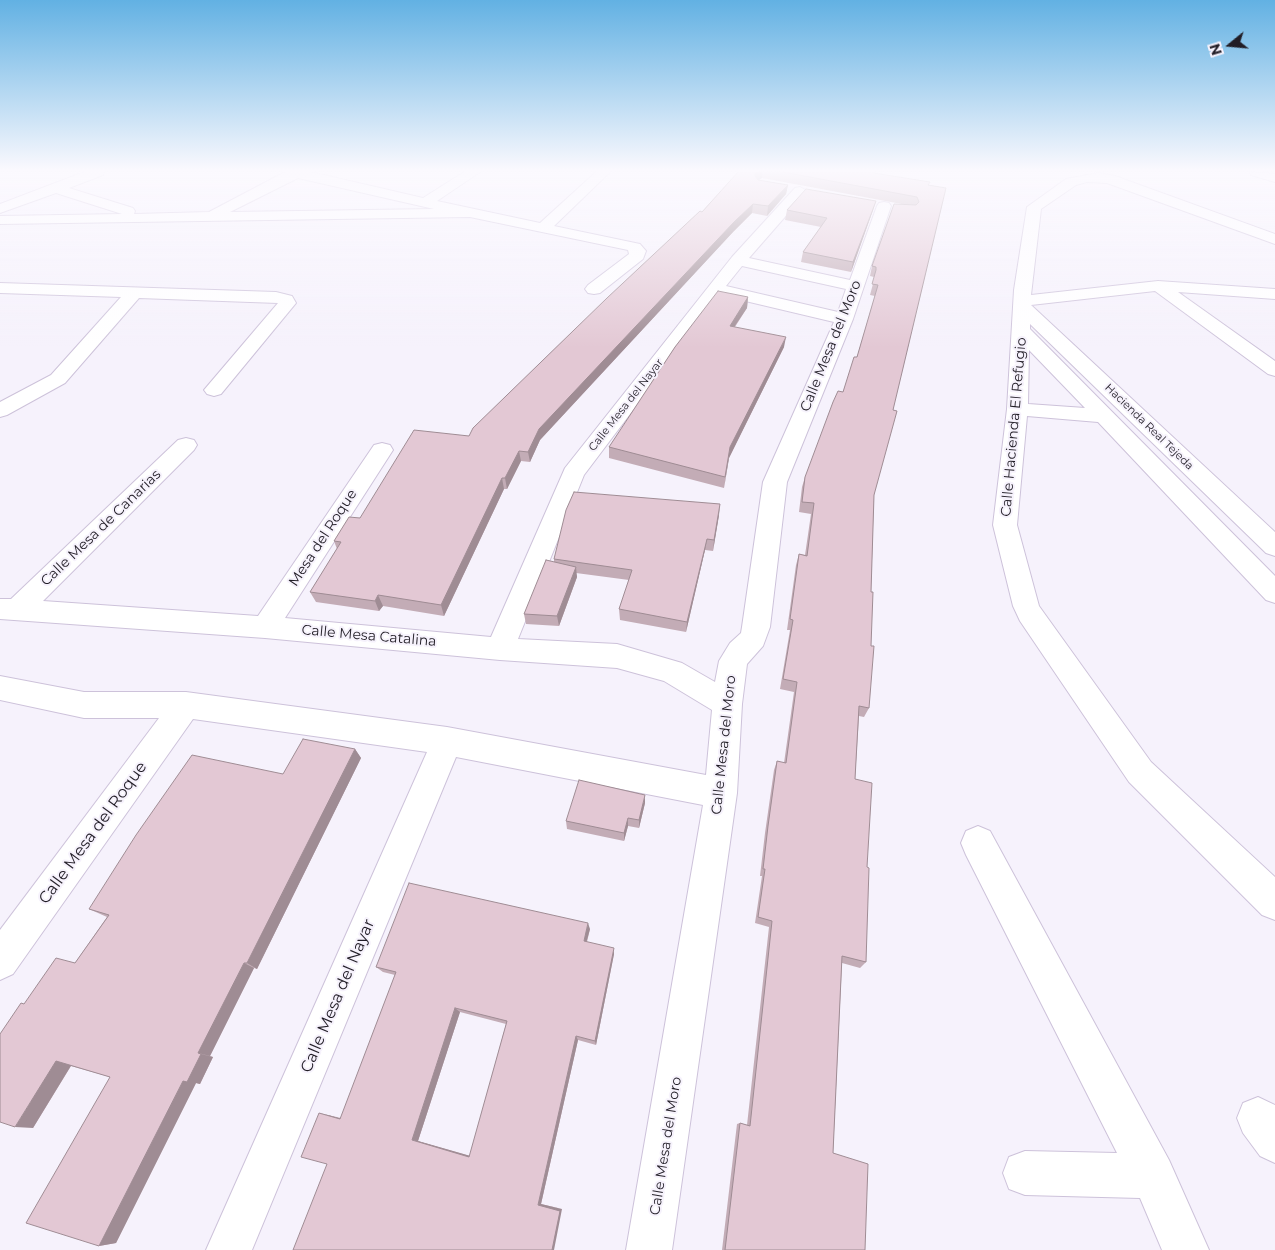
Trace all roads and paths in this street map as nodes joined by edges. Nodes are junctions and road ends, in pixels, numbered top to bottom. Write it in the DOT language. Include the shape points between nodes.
graph roads {
  1 [pos="554,230"];
  2 [pos="763,230"];
  3 [pos="875,230"];
  4 [pos="1031,230"];
  5 [pos="1251,230"];
  6 [pos="1275,239"];
  7 [pos="738,260"];
  8 [pos="1275,282"];
  9 [pos="856,286"];
  10 [pos="1158,286"];
  11 [pos="0,288"];
  12 [pos="594,289"];
  13 [pos="715,290"];
  14 [pos="134,292"];
  15 [pos="1275,294"];
  16 [pos="1023,299"];
  17 [pos="844,319"];
  18 [pos="1022,332"];
  19 [pos="1275,370"];
  20 [pos="214,390"];
  21 [pos="1017,408"];
  22 [pos="0,410"];
  23 [pos="1102,416"];
  24 [pos="186,446"];
  25 [pos="382,450"];
  26 [pos="1275,547"];
  27 [pos="1270,581"];
  28 [pos="8,609"];
  29 [pos="265,627"];
  30 [pos="500,648"];
  31 [pos="0,688"];
  32 [pos="726,704"];
  33 [pos="186,705"];
  34 [pos="447,741"];
  35 [pos="721,793"];
  36 [pos="978,843"];
  37 [pos="1275,902"];
  38 [pos="0,960"];
  39 [pos="1025,1173"];
  40 [pos="1153,1176"];
  41 [pos="229,1250"];
  42 [pos="649,1250"];
  43 [pos="1186,1250"];
  1 -- 12 [label="street" via="638,250 637,256"];
  2 -- 7 [label="street, Calle Mesa del Nayar"];
  3 -- 9 [label="street, Calle Mesa del Moro"];
  4 -- 16 [label="street, Calle Hacienda El Refugio"];
  5 -- 6 [label="street, Calle Hacienda El Refugio"];
  7 -- 9 [label="street"];
  7 -- 13 [label="street, Calle Mesa del Nayar"];
  8 -- 16 [label="street" via="1138,274 1057,287"];
  9 -- 17 [label="street, Calle Mesa del Moro"];
  10 -- 15 [label="street"];
  10 -- 16 [label="street"];
  10 -- 19 [label="street"];
  11 -- 14 [label="street"];
  13 -- 17 [label="street"];
  13 -- 30 [label="street, Calle Mesa del Nayar" via="572,474"];
  14 -- 20 [label="street" via="286,300 284,307"];
  14 -- 22 [label="street" via="58,379"];
  16 -- 18 [label="street, Calle Hacienda El Refugio"];
  16 -- 26 [label="street, Hacienda Real Tejeda"];
  17 -- 32 [label="street, Calle Mesa del Moro" via="775,482 756,626 753,638 733,661"];
  18 -- 21 [label="street, Calle Hacienda El Refugio"];
  18 -- 23 [label="street, Hacienda Real Tejeda"];
  21 -- 23 [label="street, Hacienda Real Tejeda"];
  21 -- 37 [label="street, Calle Hacienda El Refugio" via="1005,525 1026,606 1140,772"];
  23 -- 27 [label="street, Hacienda Real Tejeda"];
  24 -- 28 [label="street, Calle Mesa de Canarias"];
  25 -- 29 [label="street, Mesa del Roque"];
  28 -- 29 [label="street, Calle Mesa Catalina"];
  29 -- 30 [label="street, Calle Mesa Catalina"];
  30 -- 32 [label="street, Calle Mesa Catalina" via="617,656 672,671"];
  31 -- 33 [label="street" via="84,705"];
  32 -- 35 [label="street, Calle Mesa del Moro"];
  33 -- 34 [label="street"];
  33 -- 38 [label="street, Calle Mesa del Roque"];
  34 -- 35 [label="street"];
  34 -- 41 [label="street, Calle Mesa del Nayar"];
  35 -- 42 [label="street, Calle Mesa del Moro"];
  36 -- 40 [label="street"];
  39 -- 40 [label="street"];
  40 -- 43 [label="street"];
}
